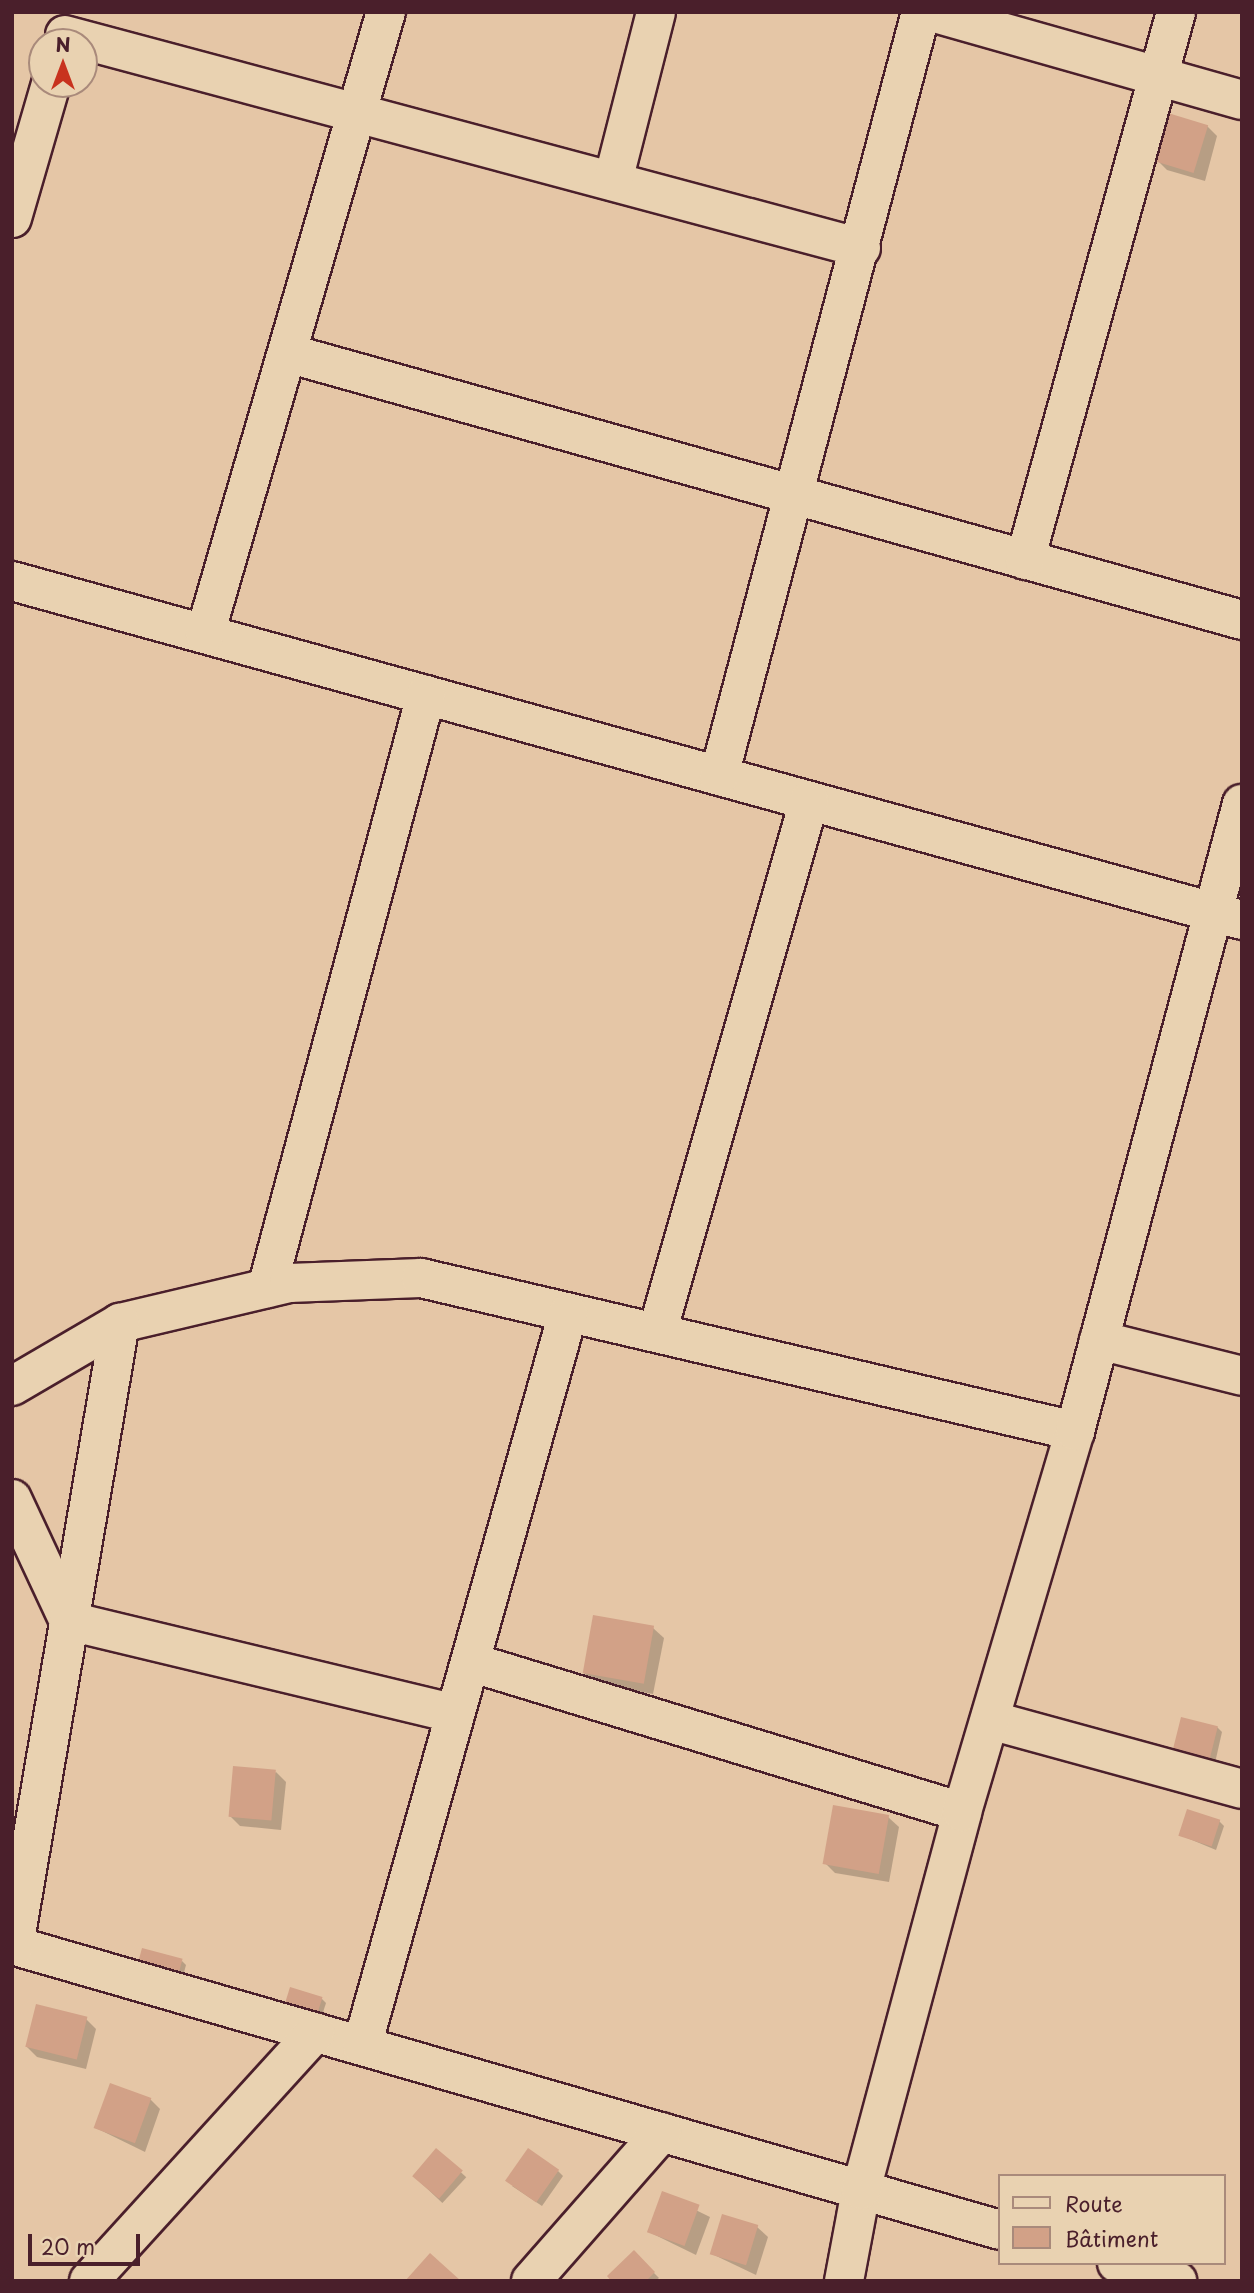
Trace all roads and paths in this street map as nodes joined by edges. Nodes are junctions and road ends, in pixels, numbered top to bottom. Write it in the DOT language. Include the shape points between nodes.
graph roads {
  1 [pos="386,12"];
  2 [pos="656,12"];
  3 [pos="921,12"];
  4 [pos="931,12"];
  5 [pos="1176,12"];
  6 [pos="98,39"];
  7 [pos="1158,76"];
  8 [pos="47,98"];
  9 [pos="1242,100"];
  10 [pos="357,113"];
  11 [pos="614,181"];
  12 [pos="12,218"];
  13 [pos="861,248"];
  14 [pos="287,353"];
  15 [pos="795,493"];
  16 [pos="1025,560"];
  17 [pos="12,581"];
  18 [pos="1242,620"];
  19 [pos="205,634"];
  20 [pos="426,695"];
  21 [pos="719,776"];
  22 [pos="809,801"];
  23 [pos="1242,804"];
  24 [pos="1226,916"];
  25 [pos="267,1289"];
  26 [pos="568,1313"];
  27 [pos="120,1323"];
  28 [pos="657,1334"];
  29 [pos="1099,1340"];
  30 [pos="1242,1376"];
  31 [pos="12,1386"];
  32 [pos="1075,1432"];
  33 [pos="12,1499"];
  34 [pos="69,1621"];
  35 [pos="470,1662"];
  36 [pos="455,1714"];
  37 [pos="989,1720"];
  38 [pos="1242,1789"];
  39 [pos="962,1812"];
  40 [pos="13,1946"];
  41 [pos="315,2033"];
  42 [pos="362,2046"];
  43 [pos="662,2132"];
  44 [pos="861,2190"];
  45 [pos="998,2229"];
  46 [pos="1124,2265"];
  47 [pos="89,2281"];
  48 [pos="531,2281"];
  49 [pos="844,2281"];
  50 [pos="1177,2281"];
  1 -- 10 [label="street"];
  2 -- 11 [label="street"];
  3 -- 13 [label="street"];
  4 -- 7 [label="street"];
  5 -- 7 [label="street"];
  6 -- 10 [label="street"];
  7 -- 9 [label="street"];
  7 -- 16 [label="street"];
  8 -- 12 [label="street"];
  10 -- 11 [label="street"];
  10 -- 14 [label="street"];
  11 -- 13 [label="street"];
  13 -- 15 [label="street"];
  14 -- 15 [label="street"];
  14 -- 19 [label="street"];
  15 -- 16 [label="street"];
  15 -- 21 [label="street"];
  16 -- 18 [label="street"];
  17 -- 19 [label="street"];
  19 -- 20 [label="street"];
  20 -- 21 [label="street"];
  20 -- 25 [label="street"];
  21 -- 22 [label="street"];
  22 -- 24 [label="street"];
  22 -- 28 [label="street"];
  23 -- 24 [label="street"];
  24 -- 29 [label="street"];
  25 -- 26 [label="street" via="421,1278"];
  25 -- 27 [label="street"];
  26 -- 28 [label="street"];
  26 -- 35 [label="street"];
  27 -- 31 [label="street"];
  27 -- 34 [label="street"];
  28 -- 32 [label="street"];
  29 -- 30 [label="street"];
  29 -- 32 [label="street"];
  32 -- 37 [label="street"];
  33 -- 34 [label="street"];
  34 -- 36 [label="street"];
  34 -- 40 [label="street"];
  35 -- 36 [label="street"];
  35 -- 39 [label="street"];
  36 -- 42 [label="street"];
  37 -- 38 [label="street"];
  37 -- 39 [label="street"];
  39 -- 44 [label="street"];
  40 -- 41 [label="street"];
  41 -- 42 [label="street"];
  41 -- 47 [label="street"];
  42 -- 43 [label="street"];
  43 -- 44 [label="street"];
  43 -- 48 [label="street"];
  44 -- 45 [label="street"];
  44 -- 49 [label="street"];
  46 -- 50 [label="street"];
}
